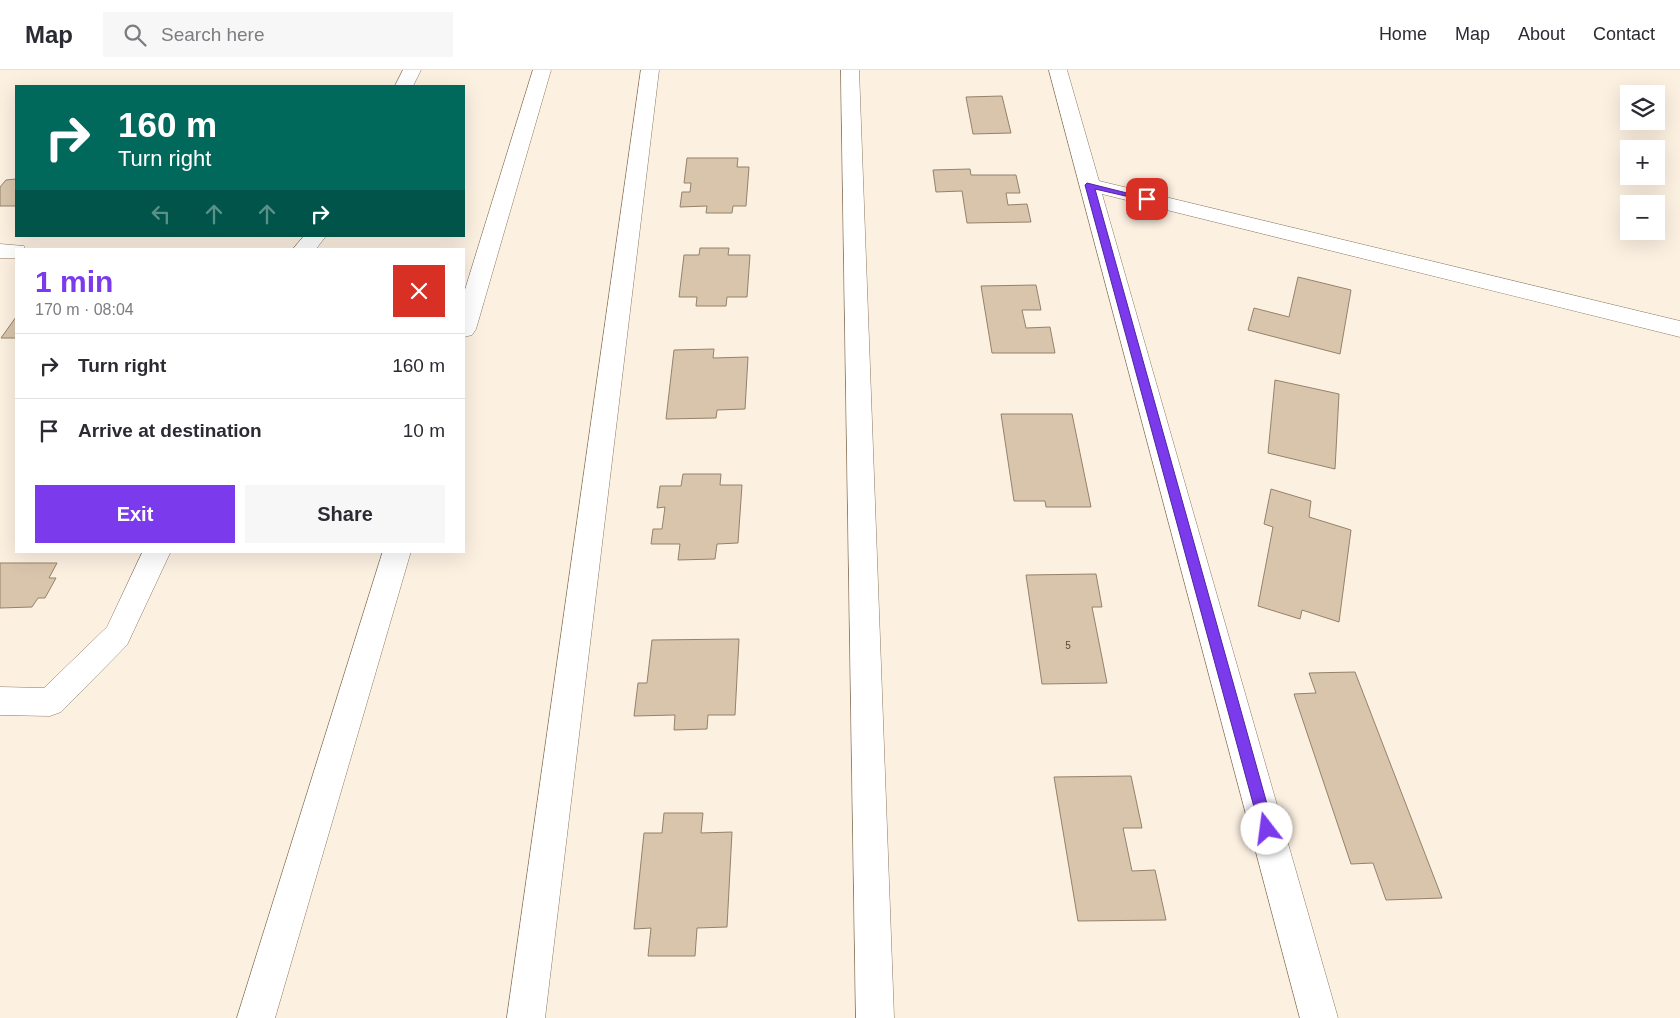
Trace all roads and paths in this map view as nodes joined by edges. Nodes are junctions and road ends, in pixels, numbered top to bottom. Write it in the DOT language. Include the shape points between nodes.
graph roads {
  1 [pos="412,70"];
  2 [pos="542,70"];
  3 [pos="650,70"];
  4 [pos="850,70"];
  5 [pos="1058,70"];
  6 [pos="404,85"];
  7 [pos="1090,185"];
  8 [pos="315,237"];
  9 [pos="305,248"];
  10 [pos="0,251"];
  11 [pos="15,252"];
  12 [pos="465,326"];
  13 [pos="1680,329"];
  14 [pos="156,553"];
  15 [pos="396,553"];
  16 [pos="0,700"];
  17 [pos="256,1018"];
  18 [pos="526,1018"];
  19 [pos="875,1018"];
  20 [pos="1319,1018"];
  1 -- 6 [label="street"];
  2 -- 12 [label="street"];
  3 -- 18 [label="street"];
  4 -- 19 [label="street"];
  5 -- 7 [label="street"];
  7 -- 13 [label="street"];
  7 -- 20 [label="street"];
  8 -- 9 [label="street"];
  10 -- 11 [label="street"];
  14 -- 16 [label="street" via="117,636 50,702"];
  15 -- 17 [label="street"];
}
